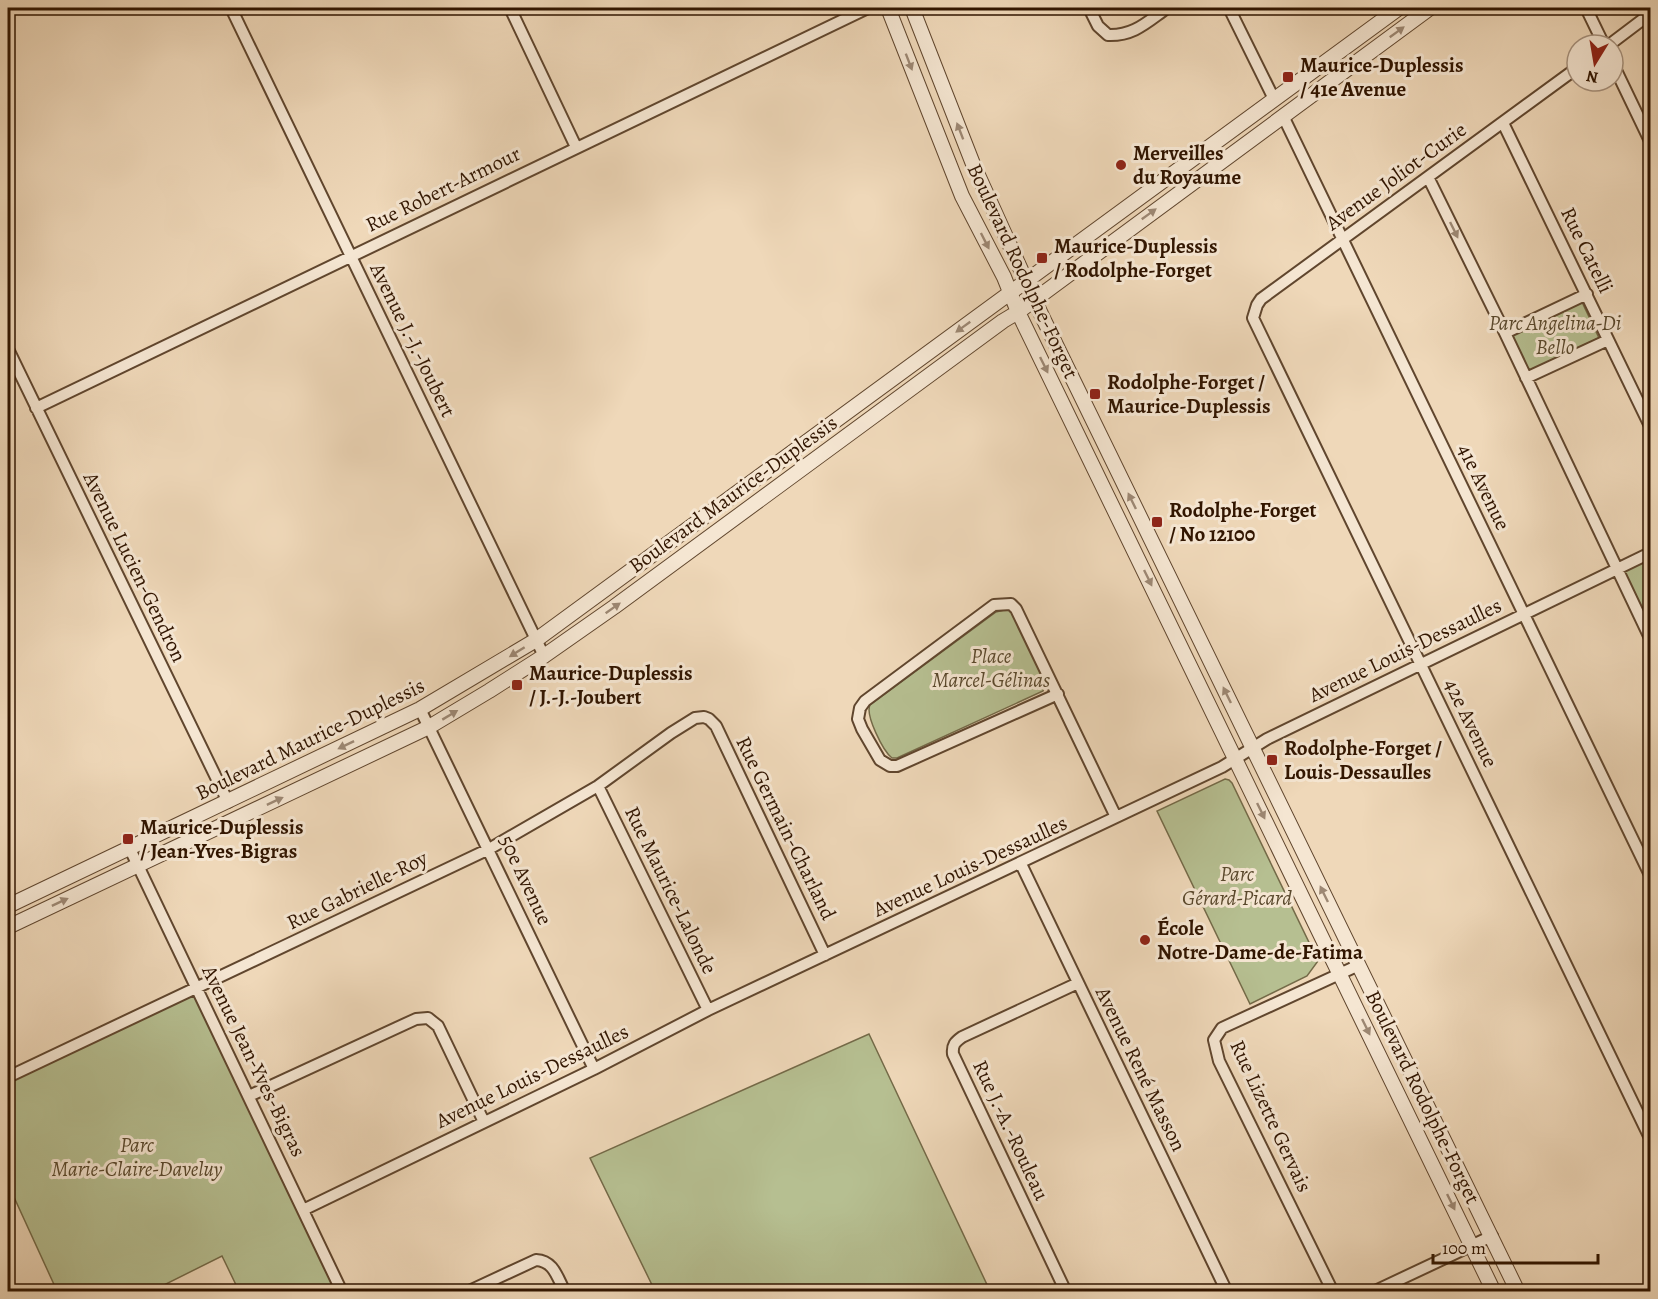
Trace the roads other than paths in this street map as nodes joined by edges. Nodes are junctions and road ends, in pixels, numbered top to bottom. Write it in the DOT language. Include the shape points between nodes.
graph roads {
  1 [pos="231,8"];
  2 [pos="510,8"];
  3 [pos="868,8"];
  4 [pos="888,8"];
  5 [pos="912,8"];
  6 [pos="1089,8"];
  7 [pos="1167,8"];
  8 [pos="1229,8"];
  9 [pos="1399,8"];
  10 [pos="1430,8"];
  11 [pos="1586,8"];
  12 [pos="1650,14"];
  13 [pos="1598,33"];
  14 [pos="1625,33"];
  15 [pos="1565,77"];
  16 [pos="1625,89"];
  17 [pos="1274,99"];
  18 [pos="1283,116"];
  19 [pos="1503,123"];
  20 [pos="1650,141"];
  21 [pos="576,147"];
  22 [pos="1428,177"];
  23 [pos="1343,240"];
  24 [pos="351,256"];
  25 [pos="1027,280"];
  26 [pos="1010,293"];
  27 [pos="1587,294"];
  28 [pos="1035,299"];
  29 [pos="1018,312"];
  30 [pos="1256,325"];
  31 [pos="1506,333"];
  32 [pos="1608,340"];
  33 [pos="8,349"];
  34 [pos="1526,378"];
  35 [pos="36,408"];
  36 [pos="1650,426"];
  37 [pos="1650,553"];
  38 [pos="1617,569"];
  39 [pos="1523,614"];
  40 [pos="1650,638"];
  41 [pos="536,640"];
  42 [pos="544,656"];
  43 [pos="1421,664"];
  44 [pos="1058,694"];
  45 [pos="420,709"];
  46 [pos="709,719"];
  47 [pos="429,727"];
  48 [pos="1253,748"];
  49 [pos="1236,759"];
  50 [pos="598,786"];
  51 [pos="228,802"];
  52 [pos="1116,818"];
  53 [pos="130,849"];
  54 [pos="489,849"];
  55 [pos="1021,864"];
  56 [pos="138,865"];
  57 [pos="1650,875"];
  58 [pos="8,906"];
  59 [pos="8,927"];
  60 [pos="825,955"];
  61 [pos="1359,965"];
  62 [pos="1340,974"];
  63 [pos="1078,983"];
  64 [pos="197,988"];
  65 [pos="708,1010"];
  66 [pos="594,1069"];
  67 [pos="8,1077"];
  68 [pos="249,1096"];
  69 [pos="484,1122"];
  70 [pos="1650,1138"];
  71 [pos="303,1210"];
  72 [pos="1492,1236"];
  73 [pos="1471,1245"];
  74 [pos="342,1292"];
  75 [pos="467,1292"];
  76 [pos="565,1292"];
  77 [pos="1066,1292"];
  78 [pos="1227,1292"];
  79 [pos="1333,1292"];
  80 [pos="1373,1292"];
  81 [pos="1494,1292"];
  82 [pos="1518,1292"];
  1 -- 24 [label="street, Avenue J.-J.-Joubert"];
  2 -- 21 [label="street"];
  3 -- 21 [label="street, Rue Robert-Armour"];
  4 -- 26 [label="street, Boulevard Rodolphe-Forget, one-way" via="962,196"];
  25 -- 5 [label="street, Boulevard Rodolphe-Forget, one-way" via="973,164"];
  6 -- 7 [label="street" via="1108,35 1136,30"];
  8 -- 17 [label="street"];
  9 -- 17 [label="street, Boulevard Maurice-Duplessis"];
  18 -- 10 [label="street, Boulevard Maurice-Duplessis, one-way"];
  11 -- 13 [label="street"];
  12 -- 14 [label="street"];
  15 -- 19 [label="street, Avenue Joliot-Curie"];
  16 -- 20 [label="street"];
  17 -- 25 [label="street, Boulevard Maurice-Duplessis"];
  18 -- 23 [label="street, 41e Avenue"];
  28 -- 18 [label="street, Boulevard Maurice-Duplessis, one-way"];
  19 -- 22 [label="street, Avenue Joliot-Curie"];
  19 -- 27 [label="street, Rue Catelli"];
  21 -- 24 [label="street, Rue Robert-Armour"];
  22 -- 23 [label="street, Avenue Joliot-Curie"];
  22 -- 31 [label="street, one-way"];
  23 -- 30 [label="street, Avenue Joliot-Curie" via="1261,300 1254,311"];
  23 -- 39 [label="street, 41e Avenue"];
  24 -- 35 [label="street, Rue Robert-Armour"];
  24 -- 41 [label="street, Avenue J.-J.-Joubert"];
  25 -- 26 [label="street, Boulevard Maurice-Duplessis"];
  25 -- 28 [label="street, Boulevard Rodolphe-Forget"];
  26 -- 29 [label="street, Boulevard Rodolphe-Forget"];
  26 -- 41 [label="street, Boulevard Maurice-Duplessis, one-way"];
  27 -- 31 [label="street"];
  27 -- 32 [label="street, Rue Catelli"];
  28 -- 29 [label="street, Boulevard Maurice-Duplessis"];
  48 -- 28 [label="street, Boulevard Rodolphe-Forget, one-way"];
  42 -- 29 [label="street, Boulevard Maurice-Duplessis, one-way"];
  29 -- 49 [label="street, Boulevard Rodolphe-Forget, one-way"];
  30 -- 43 [label="street, 42e Avenue"];
  31 -- 34 [label="street"];
  32 -- 34 [label="street"];
  32 -- 36 [label="street, Rue Catelli"];
  33 -- 35 [label="street, Avenue Lucien-Gendron"];
  34 -- 38 [label="street"];
  35 -- 51 [label="street, Avenue Lucien-Gendron"];
  37 -- 38 [label="street, Avenue Louis-Dessaulles"];
  38 -- 39 [label="street, Avenue Louis-Dessaulles"];
  38 -- 40 [label="street"];
  39 -- 43 [label="street, Avenue Louis-Dessaulles"];
  39 -- 57 [label="street, 41e Avenue"];
  41 -- 42 [label="street, Avenue J.-J.-Joubert"];
  41 -- 45 [label="street, Boulevard Maurice-Duplessis, one-way"];
  47 -- 42 [label="street, Boulevard Maurice-Duplessis, one-way"];
  43 -- 48 [label="street, Avenue Louis-Dessaulles"];
  43 -- 70 [label="street, 42e Avenue"];
  44 -- 44 [label="street" via="1016,609 1002,603 865,700 858,719 880,760 897,766"];
  44 -- 52 [label="street"];
  45 -- 47 [label="street, 50e Avenue"];
  45 -- 51 [label="street, Boulevard Maurice-Duplessis, one-way"];
  46 -- 50 [label="street, Rue Gabrielle-Roy" via="695,718"];
  46 -- 60 [label="street, Rue Germain-Charland" via="716,726"];
  47 -- 54 [label="street, 50e Avenue"];
  56 -- 47 [label="street, Boulevard Maurice-Duplessis, one-way"];
  48 -- 49 [label="street, Avenue Louis-Dessaulles"];
  61 -- 48 [label="street, Boulevard Rodolphe-Forget, one-way"];
  49 -- 52 [label="street, Avenue Louis-Dessaulles"];
  49 -- 62 [label="street, Boulevard Rodolphe-Forget, one-way"];
  50 -- 54 [label="street, Rue Gabrielle-Roy"];
  50 -- 65 [label="street, Rue Maurice-Lalonde"];
  51 -- 53 [label="street, Boulevard Maurice-Duplessis"];
  52 -- 55 [label="street, Avenue Louis-Dessaulles"];
  53 -- 56 [label="street, Avenue Jean-Yves-Bigras"];
  53 -- 58 [label="street, Boulevard Maurice-Duplessis"];
  54 -- 64 [label="street, Rue Gabrielle-Roy"];
  54 -- 66 [label="street, 50e Avenue"];
  55 -- 60 [label="street, Avenue Louis-Dessaulles"];
  55 -- 63 [label="street, Avenue René Masson"];
  59 -- 56 [label="street, Boulevard Maurice-Duplessis, one-way"];
  56 -- 64 [label="street, Avenue Jean-Yves-Bigras"];
  60 -- 65 [label="street, Avenue Louis-Dessaulles"];
  61 -- 62 [label="street, Rue Lizette Gervais"];
  61 -- 72 [label="street, Boulevard Rodolphe-Forget"];
  62 -- 73 [label="street, Boulevard Rodolphe-Forget, one-way"];
  62 -- 79 [label="street, Rue Lizette Gervais" via="1222,1028 1214,1040 1219,1061"];
  63 -- 77 [label="street, Rue J.-A.-Rouleau" via="963,1037 952,1047"];
  63 -- 78 [label="street, Avenue René Masson"];
  64 -- 67 [label="street, Rue Gabrielle-Roy"];
  64 -- 68 [label="street, Avenue Jean-Yves-Bigras"];
  65 -- 66 [label="street, Avenue Louis-Dessaulles"];
  66 -- 69 [label="street, Avenue Louis-Dessaulles"];
  68 -- 69 [label="street" via="416,1019 428,1018 438,1026"];
  68 -- 71 [label="street, Avenue Jean-Yves-Bigras"];
  69 -- 71 [label="street, Avenue Louis-Dessaulles"];
  71 -- 74 [label="street, Avenue Jean-Yves-Bigras"];
  72 -- 73 [label="street"];
  72 -- 82 [label="street, Boulevard Rodolphe-Forget"];
  73 -- 80 [label="street"];
  73 -- 81 [label="street, Boulevard Rodolphe-Forget"];
  75 -- 76 [label="street" via="528,1262 544,1261 554,1269"];
}
